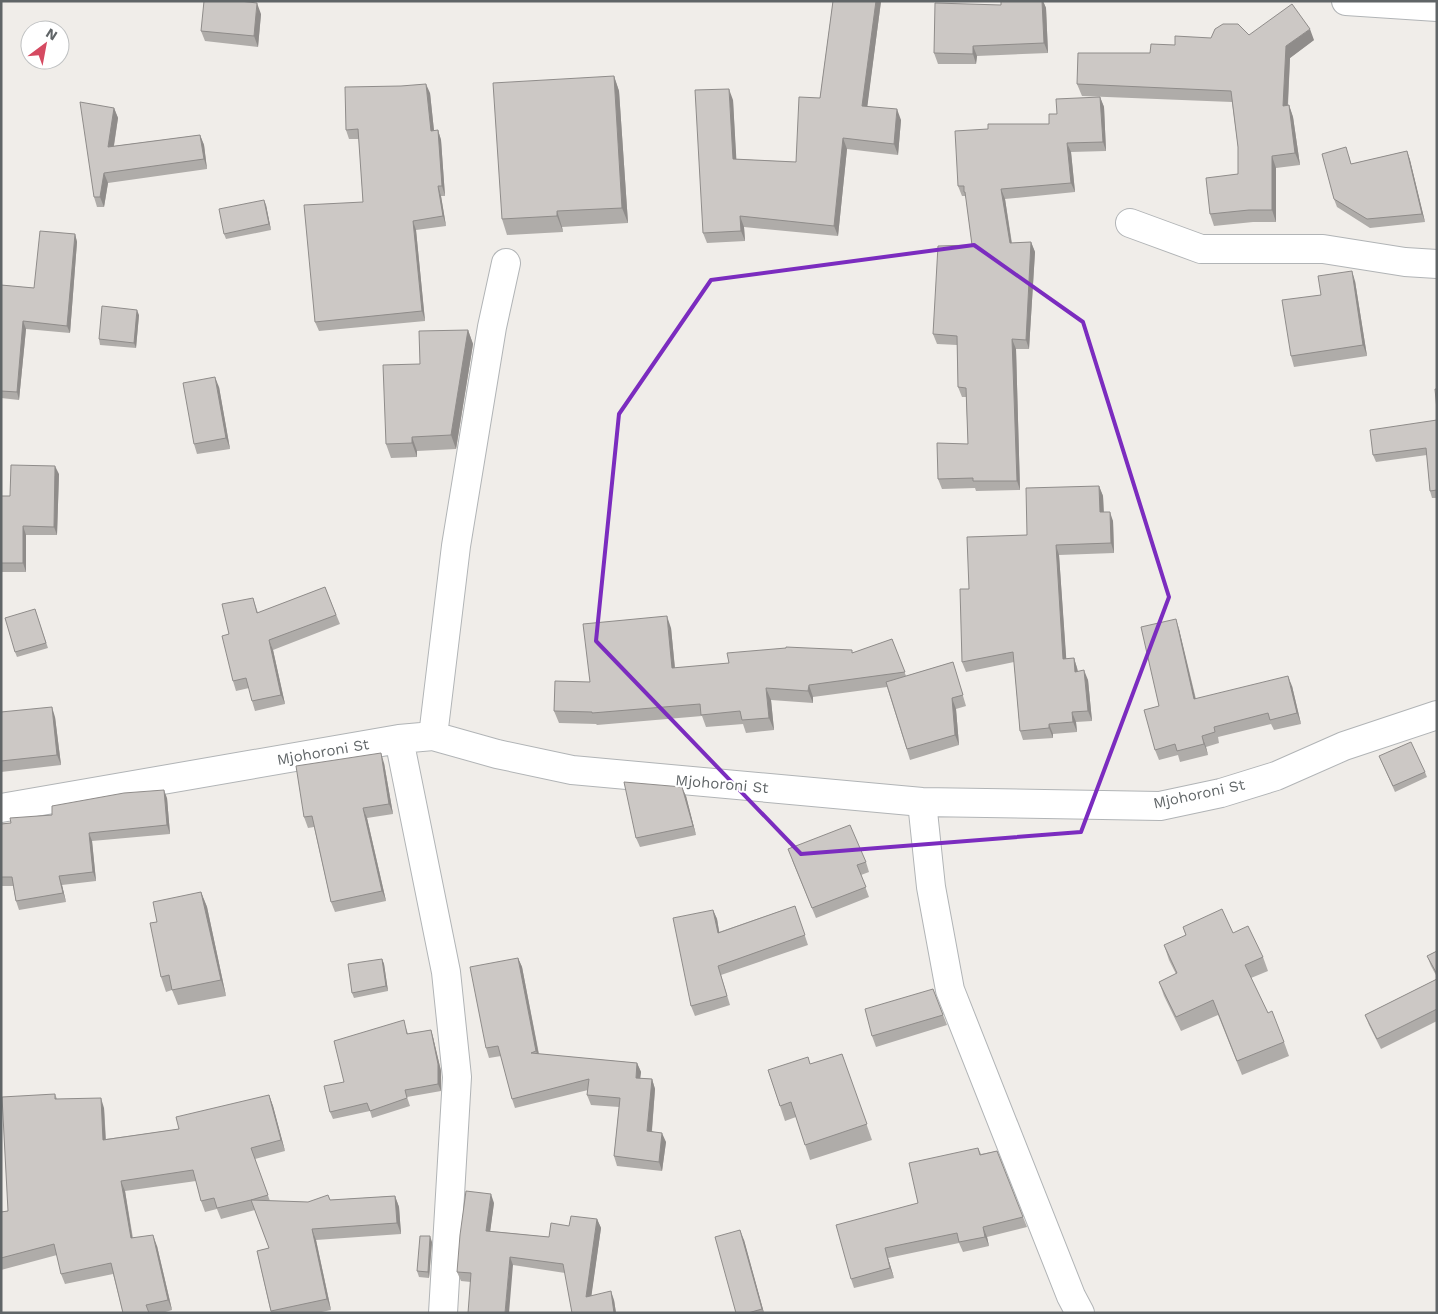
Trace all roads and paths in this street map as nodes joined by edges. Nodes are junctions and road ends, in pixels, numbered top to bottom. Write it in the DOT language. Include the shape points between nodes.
graph roads {
  1 [pos="1346,1"];
  2 [pos="1437,7"];
  3 [pos="1130,223"];
  4 [pos="506,263"];
  5 [pos="1437,264"];
  6 [pos="1437,715"];
  7 [pos="433,736"];
  8 [pos="399,739"];
  9 [pos="922,802"];
  10 [pos="1,808"];
  11 [pos="443,1313"];
  12 [pos="1080,1313"];
  1 -- 2 [label="street"];
  3 -- 5 [label="street" via="1201,249 1323,249"];
  4 -- 7 [label="street" via="492,327 456,546"];
  6 -- 9 [label="street, Mjohoroni St" via="1344,746 1276,776 1221,793 1160,806"];
  7 -- 8 [label="street, Mjohoroni St"];
  7 -- 9 [label="street, Mjohoroni St" via="572,770"];
  8 -- 10 [label="street, Mjohoroni St"];
  8 -- 11 [label="street" via="446,972 457,1077"];
  9 -- 12 [label="street" via="931,887 950,990"];
}
